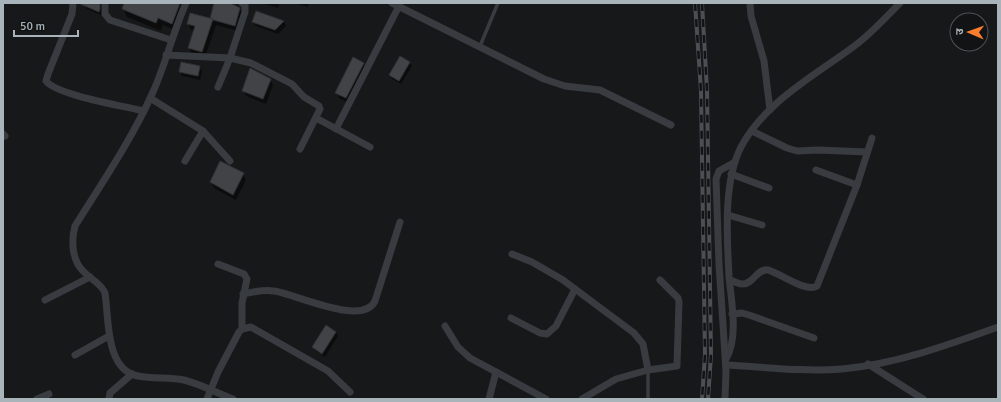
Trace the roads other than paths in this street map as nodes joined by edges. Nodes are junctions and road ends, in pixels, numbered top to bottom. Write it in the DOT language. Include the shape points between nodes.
graph roads {
  1 [pos="73,3"];
  2 [pos="105,3"];
  3 [pos="186,3"];
  4 [pos="242,3"];
  5 [pos="498,3"];
  6 [pos="750,3"];
  7 [pos="900,3"];
  8 [pos="395,5"];
  9 [pos="171,40"];
  10 [pos="480,46"];
  11 [pos="166,55"];
  12 [pos="230,58"];
  13 [pos="218,87"];
  14 [pos="150,98"];
  15 [pos="770,110"];
  16 [pos="144,111"];
  17 [pos="316,118"];
  18 [pos="671,125"];
  19 [pos="336,129"];
  20 [pos="203,131"];
  21 [pos="752,131"];
  22 [pos="872,138"];
  23 [pos="370,147"];
  24 [pos="300,149"];
  25 [pos="867,152"];
  26 [pos="185,161"];
  27 [pos="230,161"];
  28 [pos="735,162"];
  29 [pos="816,170"];
  30 [pos="731,174"];
  31 [pos="857,185"];
  32 [pos="769,188"];
  33 [pos="728,215"];
  34 [pos="400,222"];
  35 [pos="762,225"];
  36 [pos="512,254"];
  37 [pos="218,264"];
  38 [pos="90,277"];
  39 [pos="660,280"];
  40 [pos="730,280"];
  41 [pos="575,288"];
  42 [pos="243,294"];
  43 [pos="45,300"];
  44 [pos="732,314"];
  45 [pos="511,318"];
  46 [pos="445,326"];
  47 [pos="998,326"];
  48 [pos="242,329"];
  49 [pos="109,336"];
  50 [pos="814,338"];
  51 [pos="74,355"];
  52 [pos="726,362"];
  53 [pos="868,364"];
  54 [pos="648,370"];
  55 [pos="496,372"];
  56 [pos="132,374"];
  57 [pos="210,390"];
  58 [pos="350,392"];
  59 [pos="49,394"];
  60 [pos="37,399"];
  61 [pos="109,399"];
  62 [pos="207,399"];
  63 [pos="233,399"];
  64 [pos="489,399"];
  65 [pos="546,399"];
  66 [pos="582,399"];
  67 [pos="648,399"];
  68 [pos="725,399"];
  69 [pos="923,399"];
  1 -- 16 [label="street" via="72,14 46,81 54,87 88,99"];
  2 -- 9 [label="street" via="105,14 110,20"];
  3 -- 9 [label="street"];
  4 -- 12 [label="street" via="246,12"];
  5 -- 10 [label="lane"];
  6 -- 15 [label="street" via="751,16 764,62"];
  7 -- 15 [label="street" via="869,34"];
  8 -- 10 [label="street"];
  8 -- 19 [label="street"];
  9 -- 11 [label="street"];
  10 -- 18 [label="street" via="556,84 595,88"];
  11 -- 12 [label="street"];
  11 -- 14 [label="street"];
  12 -- 13 [label="street"];
  12 -- 17 [label="street" via="251,63 292,84 304,97 319,106"];
  14 -- 16 [label="street"];
  14 -- 20 [label="street"];
  15 -- 21 [label="street"];
  16 -- 38 [label="street" via="75,226 72,236 73,251 82,271"];
  17 -- 19 [label="street"];
  17 -- 24 [label="street"];
  19 -- 23 [label="street"];
  20 -- 26 [label="street"];
  20 -- 27 [label="street"];
  21 -- 25 [label="street" via="797,151"];
  21 -- 28 [label="street" via="741,146"];
  22 -- 25 [label="street"];
  25 -- 31 [label="street"];
  28 -- 30 [label="street"];
  28 -- 52 [label="street" via="719,170 716,179"];
  29 -- 31 [label="street"];
  30 -- 32 [label="street"];
  30 -- 33 [label="street"];
  31 -- 40 [label="street" via="817,286 807,288 768,270 761,272 746,284"];
  33 -- 35 [label="street"];
  33 -- 40 [label="street"];
  34 -- 42 [label="street" via="375,301 366,311 340,310 272,290"];
  36 -- 41 [label="street" via="532,262"];
  37 -- 42 [label="street" via="246,276 247,283"];
  38 -- 43 [label="street"];
  38 -- 49 [label="street" via="103,287 105,293"];
  39 -- 54 [label="street" via="679,302 678,363 675,367"];
  40 -- 44 [label="street"];
  41 -- 45 [label="street" via="556,326 547,334"];
  41 -- 54 [label="street" via="640,338"];
  42 -- 48 [label="street"];
  44 -- 50 [label="street" via="749,315"];
  44 -- 52 [label="street" via="732,344"];
  46 -- 55 [label="street" via="464,353"];
  47 -- 53 [label="street" via="932,350"];
  48 -- 57 [label="street"];
  48 -- 58 [label="street" via="250,327 312,362 338,379"];
  49 -- 51 [label="street"];
  49 -- 56 [label="street" via="123,369"];
  52 -- 53 [label="street" via="815,370"];
  52 -- 68 [label="street"];
  53 -- 69 [label="street"];
  54 -- 66 [label="street" via="616,379"];
  54 -- 67 [label="lane"];
  55 -- 64 [label="street"];
  55 -- 65 [label="street"];
  56 -- 57 [label="street" via="184,380"];
  56 -- 61 [label="street" via="110,393"];
  57 -- 62 [label="street"];
  57 -- 63 [label="street"];
  59 -- 60 [label="street"];
}
